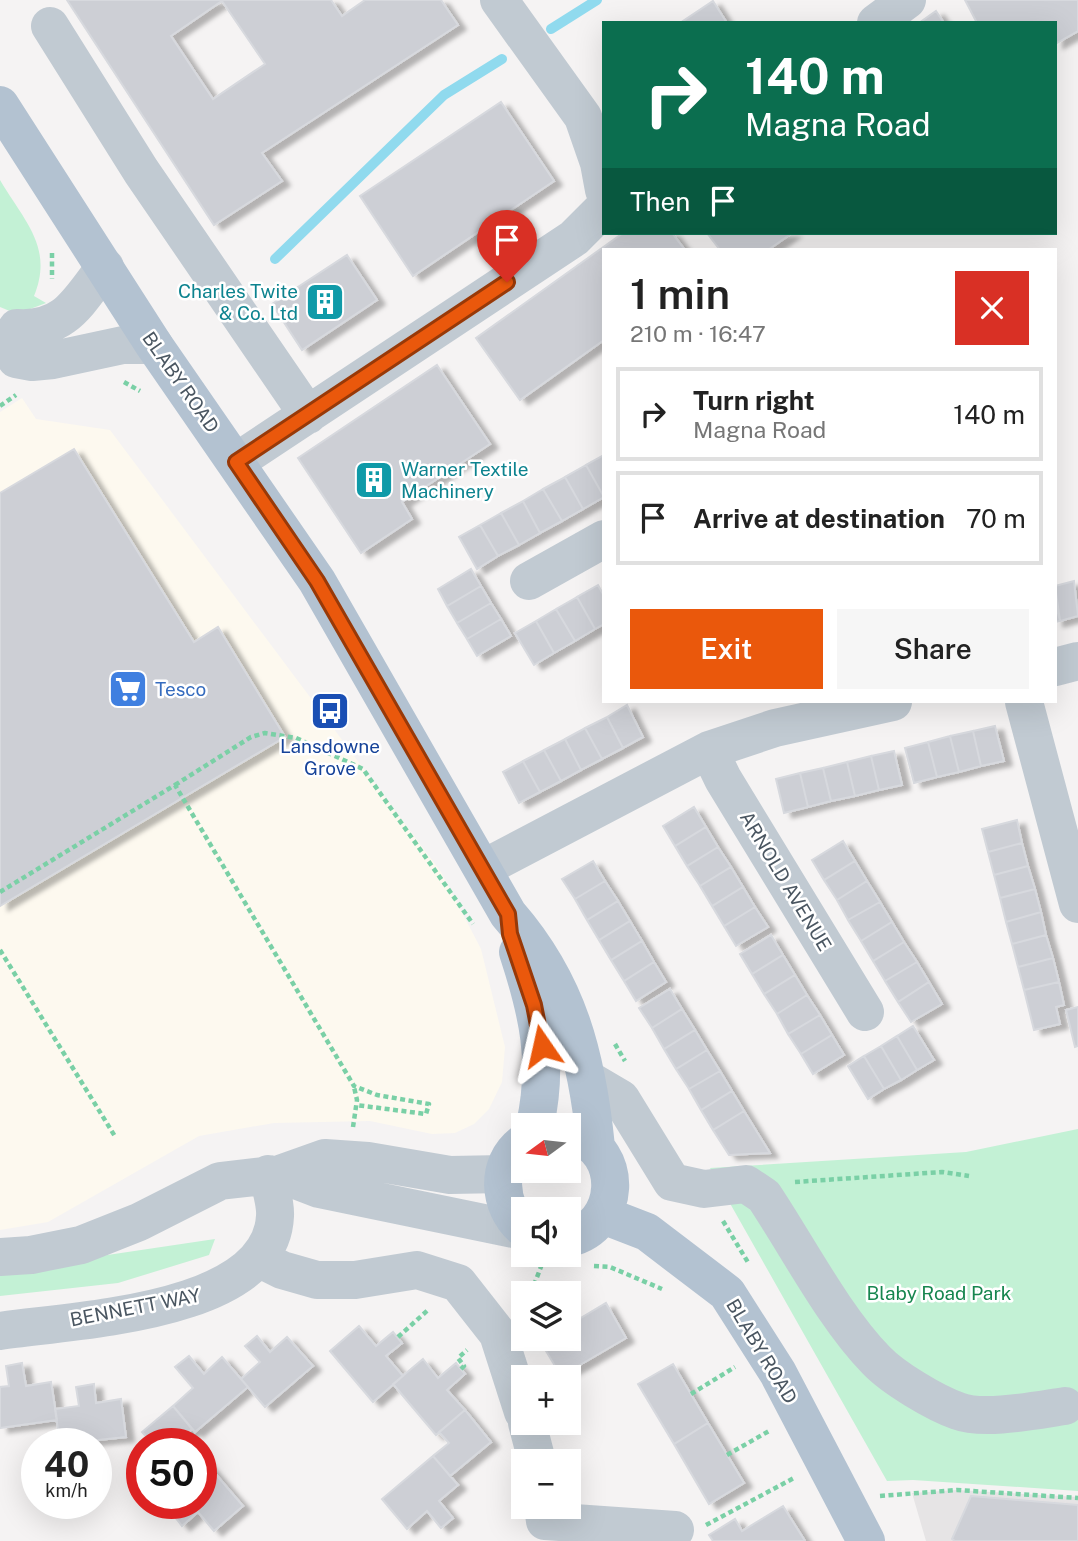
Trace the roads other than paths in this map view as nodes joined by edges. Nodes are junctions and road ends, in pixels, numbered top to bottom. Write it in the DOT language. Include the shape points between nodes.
graph roads {
  1 [pos="499,0"];
  2 [pos="907,0"];
  3 [pos="879,21"];
  4 [pos="50,26"];
  5 [pos="0,105"];
  6 [pos="602,179"];
  7 [pos="602,210"];
  8 [pos="104,267"];
  9 [pos="4,340"];
  10 [pos="154,345"];
  11 [pos="307,415"];
  12 [pos="236,462"];
  13 [pos="602,540"];
  14 [pos="529,581"];
  15 [pos="1078,661"];
  16 [pos="1057,666"];
  17 [pos="883,703"];
  18 [pos="1024,703"];
  19 [pos="772,715"];
  20 [pos="709,750"];
  21 [pos="484,868"];
  22 [pos="1078,904"];
  23 [pos="496,921"];
  24 [pos="865,1012"];
  25 [pos="587,1079"];
  26 [pos="538,1113"];
  27 [pos="589,1145"];
  28 [pos="652,1148"];
  29 [pos="511,1159"];
  30 [pos="511,1167"];
  31 [pos="274,1174"];
  32 [pos="511,1214"];
  33 [pos="603,1215"];
  34 [pos="511,1237"];
  35 [pos="581,1239"];
  36 [pos="0,1257"];
  37 [pos="258,1258"];
  38 [pos="0,1331"];
  39 [pos="511,1375"];
  40 [pos="1065,1406"];
  41 [pos="545,1519"];
  42 [pos="676,1530"];
  43 [pos="866,1541"];
  1 -- 6 [label="street" via="583,117"];
  2 -- 3 [label="street"];
  4 -- 11 [label="street" via="141,171"];
  5 -- 8 [label="main road, BLABY ROAD"];
  7 -- 11 [label="street" via="573,238"];
  8 -- 9 [label="street" via="71,311 47,327 17,328"];
  8 -- 10 [label="main road, BLABY ROAD"];
  9 -- 10 [label="street" via="16,359 32,362"];
  10 -- 12 [label="main road, BLABY ROAD"];
  11 -- 12 [label="street"];
  12 -- 21 [label="main road, BLABY ROAD" via="317,581"];
  13 -- 14 [label="street"];
  15 -- 16 [label="street"];
  17 -- 19 [label="street"];
  18 -- 22 [label="street"];
  19 -- 20 [label="street"];
  20 -- 21 [label="street"];
  20 -- 24 [label="street, ARNOLD AVENUE"];
  21 -- 23 [label="main road, BLABY ROAD"];
  23 -- 25 [label="main road, BLABY ROAD" via="527,935 573,1019"];
  23 -- 26 [label="main road, BLABY ROAD" via="510,934 534,1005 542,1046"];
  25 -- 27 [label="main road, BLABY ROAD"];
  25 -- 28 [label="street" via="621,1099"];
  27 -- 28 [label="street" via="623,1163"];
  27 -- 33 [label="main road, BLABY ROAD" via="609,1170 611,1185"];
  28 -- 40 [label="street" via="672,1182 704,1189 746,1184 764,1196 849,1327 896,1377 960,1412 1011,1414"];
  29 -- 31 [label="street" via="450,1175 325,1158"];
  30 -- 32 [label="main road" via="503,1191"];
  31 -- 34 [label="street"];
  31 -- 36 [label="street" via="220,1181 81,1245"];
  31 -- 37 [label="street, BENNETT WAY" via="275,1216 268,1243"];
  33 -- 35 [label="main road"];
  33 -- 43 [label="main road, BLABY ROAD" via="647,1232 727,1293 778,1373"];
  37 -- 38 [label="street, BENNETT WAY" via="231,1282 204,1296"];
  37 -- 39 [label="street" via="317,1280 355,1280 417,1270 458,1283 498,1334"];
  41 -- 42 [label="street"];
}
